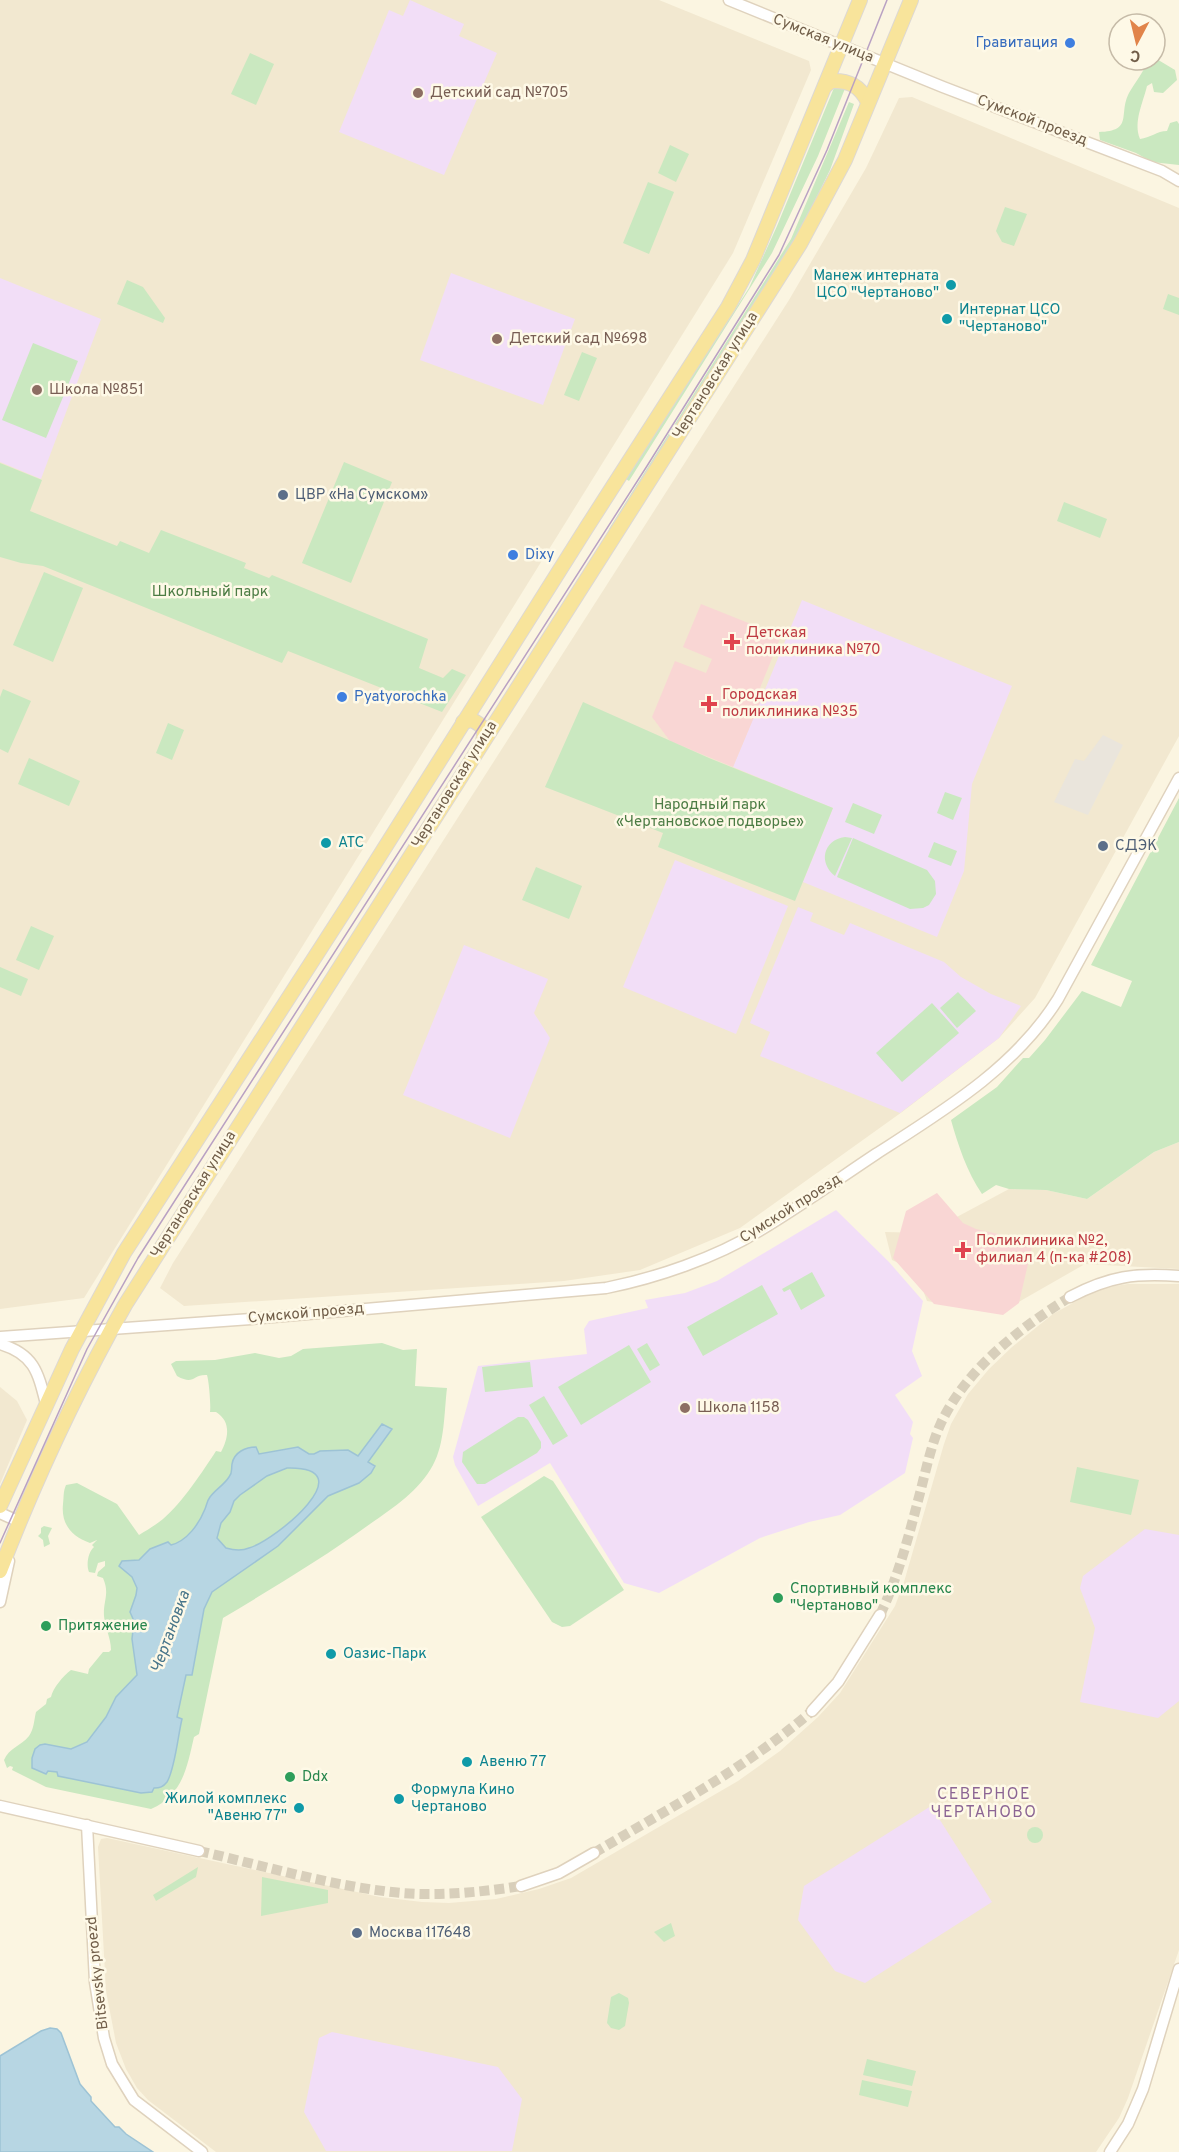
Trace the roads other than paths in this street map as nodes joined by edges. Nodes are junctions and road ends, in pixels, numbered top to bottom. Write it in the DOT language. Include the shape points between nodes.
graph roads {
  1 [pos="729,0"];
  2 [pos="860,0"];
  3 [pos="910,0"];
  4 [pos="841,46"];
  5 [pos="884,63"];
  6 [pos="825,86"];
  7 [pos="868,102"];
  8 [pos="1179,181"];
  9 [pos="488,683"];
  10 [pos="510,698"];
  11 [pos="463,722"];
  12 [pos="483,741"];
  13 [pos="1179,778"];
  14 [pos="1179,1276"];
  15 [pos="1070,1297"];
  16 [pos="111,1329"];
  17 [pos="81,1331"];
  18 [pos="0,1337"];
  19 [pos="0,1344"];
  20 [pos="46,1404"];
  21 [pos="0,1506"];
  22 [pos="0,1513"];
  23 [pos="17,1527"];
  24 [pos="0,1571"];
  25 [pos="0,1602"];
  26 [pos="880,1615"];
  27 [pos="812,1711"];
  28 [pos="0,1806"];
  29 [pos="87,1825"];
  30 [pos="199,1851"];
  31 [pos="594,1854"];
  32 [pos="521,1886"];
  33 [pos="1179,1969"];
  34 [pos="202,2152"];
  35 [pos="1110,2152"];
  1 -- 4 [label="street, Сумская улица"];
  2 -- 4 [label="main road, Чертановская улица"];
  3 -- 5 [label="main road, Чертановская улица"];
  4 -- 5 [label="street, Сумская улица"];
  4 -- 6 [label="main road, Чертановская улица"];
  5 -- 7 [label="main road, Чертановская улица"];
  5 -- 8 [label="street, Сумской проезд"];
  6 -- 7 [label="main road" via="831,81 849,82 859,88"];
  6 -- 9 [label="main road, Чертановская улица" via="753,260 728,307"];
  7 -- 10 [label="main road, Чертановская улица" via="845,160 800,244"];
  9 -- 10 [label="main road" via="494,695"];
  9 -- 11 [label="main road, Чертановская улица"];
  10 -- 12 [label="main road, Чертановская улица"];
  11 -- 12 [label="main road" via="472,720 481,725"];
  11 -- 17 [label="main road, Чертановская улица" via="124,1253"];
  12 -- 16 [label="main road, Чертановская улица"];
  13 -- 16 [label="street, Сумской проезд" via="1041,1026 997,1069 954,1103 746,1239 661,1275 606,1288"];
  14 -- 15 [label="street" via="1121,1277"];
  16 -- 17 [label="street, Сумской проезд"];
  16 -- 23 [label="main road, Чертановская улица"];
  17 -- 18 [label="street, Сумской проезд"];
  17 -- 20 [label="main road, Чертановская улица"];
  19 -- 20 [label="street" via="24,1354 32,1363"];
  20 -- 21 [label="main road, Чертановская улица"];
  22 -- 23 [label="street"];
  23 -- 24 [label="main road, Чертановская улица"];
  23 -- 25 [label="street"];
  26 -- 27 [label="street" via="838,1682"];
  28 -- 29 [label="street"];
  29 -- 30 [label="street"];
  29 -- 34 [label="street, Bitsevsky proezd" via="95,1982 112,2064 134,2100"];
  31 -- 32 [label="street" via="559,1873"];
  33 -- 35 [label="street" via="1143,2089"];
}
